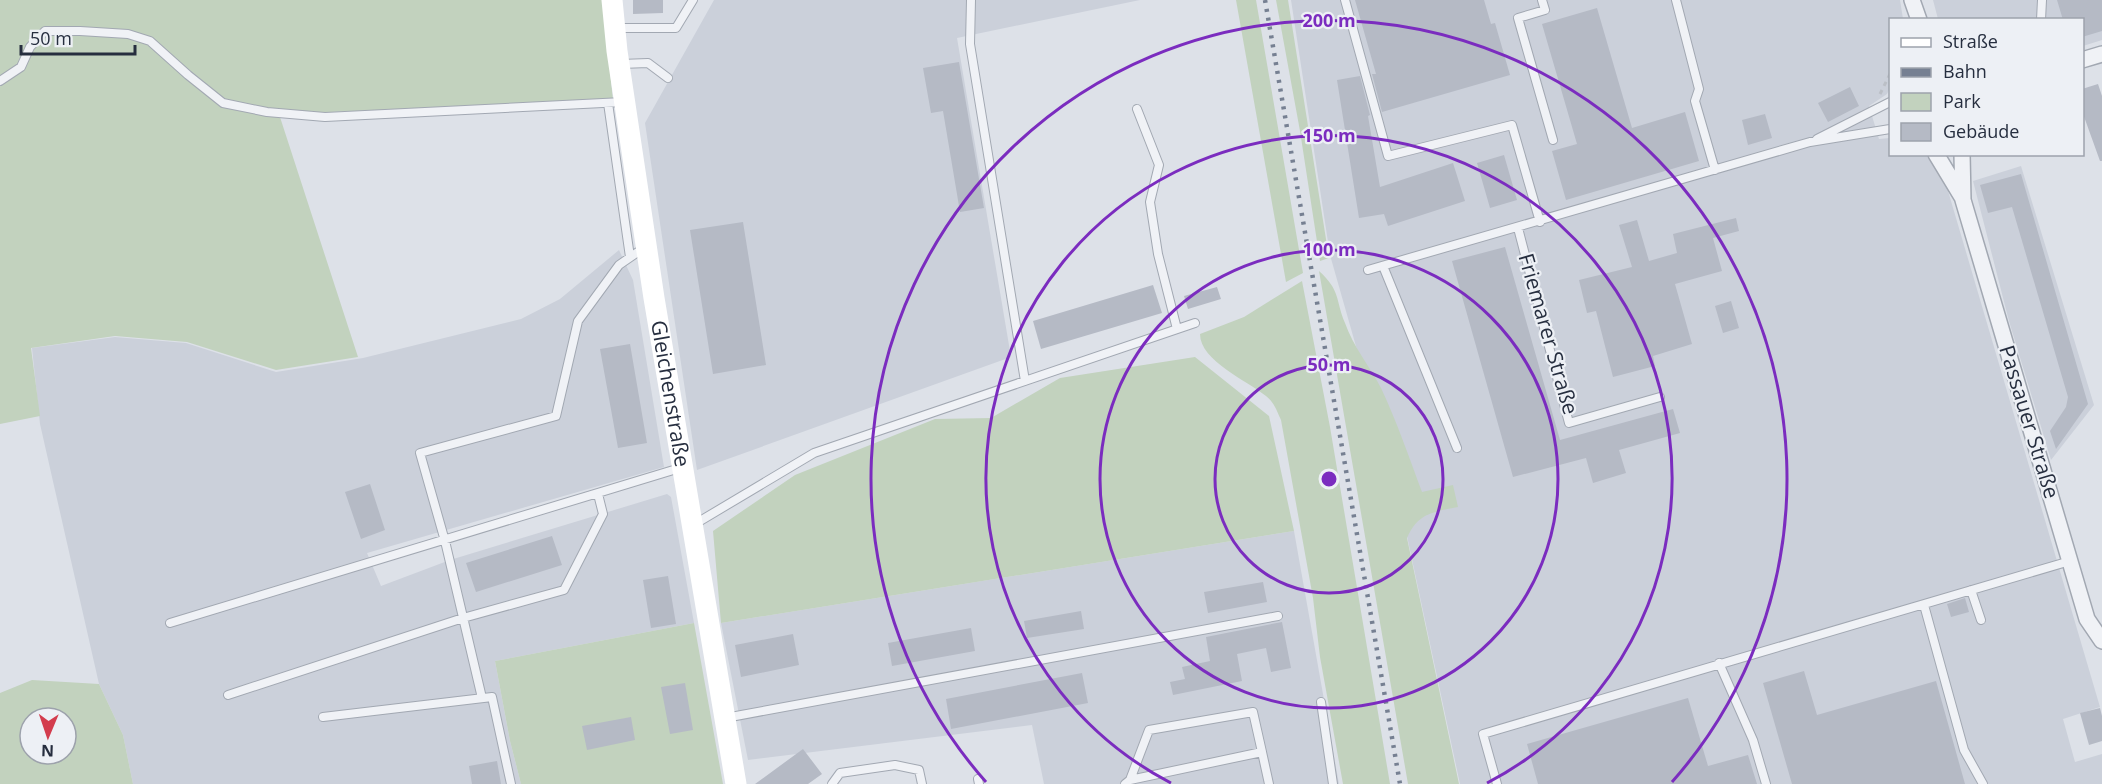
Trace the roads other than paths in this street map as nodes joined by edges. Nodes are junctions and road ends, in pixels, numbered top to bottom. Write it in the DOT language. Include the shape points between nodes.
graph roads {
  1 [pos="612,0"];
  2 [pos="693,0"];
  3 [pos="971,0"];
  4 [pos="1345,0"];
  5 [pos="1542,0"];
  6 [pos="1676,0"];
  7 [pos="1907,0"];
  8 [pos="1912,0"];
  9 [pos="2042,0"];
  10 [pos="1908,18"];
  11 [pos="1918,18"];
  12 [pos="2041,18"];
  13 [pos="615,28"];
  14 [pos="2102,54"];
  15 [pos="2084,59"];
  16 [pos="619,64"];
  17 [pos="668,78"];
  18 [pos="0,81"];
  19 [pos="1889,102"];
  20 [pos="616,103"];
  21 [pos="1137,109"];
  22 [pos="1889,129"];
  23 [pos="1553,140"];
  24 [pos="1810,142"];
  25 [pos="1937,156"];
  26 [pos="1962,156"];
  27 [pos="1715,170"];
  28 [pos="1963,200"];
  29 [pos="1539,222"];
  30 [pos="1518,228"];
  31 [pos="638,252"];
  32 [pos="1383,266"];
  33 [pos="1368,270"];
  34 [pos="1195,323"];
  35 [pos="1178,329"];
  36 [pos="1025,381"];
  37 [pos="1660,397"];
  38 [pos="1457,448"];
  39 [pos="682,468"];
  40 [pos="598,494"];
  41 [pos="691,526"];
  42 [pos="445,541"];
  43 [pos="2070,561"];
  44 [pos="1971,590"];
  45 [pos="1923,604"];
  46 [pos="1278,616"];
  47 [pos="463,618"];
  48 [pos="1981,620"];
  49 [pos="170,623"];
  50 [pos="2102,641"];
  51 [pos="1719,663"];
  52 [pos="228,695"];
  53 [pos="482,698"];
  54 [pos="1321,702"];
  55 [pos="323,717"];
  56 [pos="724,718"];
  57 [pos="1262,752"];
  58 [pos="1127,782"];
  59 [pos="511,784"];
  60 [pos="736,784"];
  61 [pos="832,784"];
  62 [pos="922,784"];
  63 [pos="1269,784"];
  64 [pos="1334,784"];
  65 [pos="1497,784"];
  66 [pos="1766,784"];
  67 [pos="1983,784"];
  1 -- 13 [label="street, Gleichenstraße"];
  2 -- 13 [label="lane" via="676,28"];
  3 -- 36 [label="lane" via="970,44"];
  4 -- 29 [label="lane" via="1388,156 1512,125"];
  5 -- 23 [label="lane" via="1545,10 1518,18"];
  6 -- 27 [label="lane" via="1700,89 1695,101"];
  7 -- 10 [label="street"];
  8 -- 11 [label="street"];
  9 -- 12 [label="lane"];
  13 -- 16 [label="street, Gleichenstraße"];
  14 -- 15 [label="street"];
  16 -- 17 [label="lane" via="648,63"];
  16 -- 20 [label="street, Gleichenstraße"];
  18 -- 20 [label="lane" via="21,67 30,47 45,31 80,30 128,34 150,41 223,103 267,112 325,117"];
  19 -- 24 [label="lane"];
  20 -- 31 [label="street, Gleichenstraße"];
  21 -- 35 [label="lane" via="1159,165 1150,202 1158,254"];
  22 -- 24 [label="lane"];
  24 -- 27 [label="lane, Friemarer Straße"];
  25 -- 28 [label="street, Passauer Straße"];
  26 -- 28 [label="street, Passauer Straße"];
  27 -- 29 [label="lane, Friemarer Straße"];
  28 -- 43 [label="street, Passauer Straße"];
  29 -- 30 [label="lane, Friemarer Straße"];
  30 -- 32 [label="lane, Friemarer Straße"];
  30 -- 37 [label="lane, Friemarer Straße" via="1569,423"];
  31 -- 39 [label="street, Gleichenstraße"];
  31 -- 42 [label="lane" via="619,265 578,321 556,416 420,453"];
  32 -- 33 [label="lane, Friemarer Straße"];
  32 -- 38 [label="lane"];
  34 -- 35 [label="lane"];
  35 -- 36 [label="lane"];
  36 -- 41 [label="lane" via="814,453"];
  39 -- 40 [label="lane"];
  39 -- 41 [label="street, Gleichenstraße"];
  40 -- 42 [label="lane"];
  40 -- 47 [label="lane" via="603,514 564,591"];
  41 -- 56 [label="street, Gleichenstraße"];
  42 -- 47 [label="lane"];
  42 -- 49 [label="lane"];
  43 -- 44 [label="lane"];
  43 -- 50 [label="street, Passauer Straße" via="2087,619"];
  44 -- 45 [label="lane"];
  44 -- 48 [label="lane"];
  45 -- 51 [label="lane"];
  45 -- 67 [label="lane" via="1964,750"];
  46 -- 56 [label="lane"];
  47 -- 52 [label="lane"];
  47 -- 53 [label="lane"];
  51 -- 65 [label="lane" via="1483,734"];
  51 -- 66 [label="lane"];
  53 -- 55 [label="lane"];
  53 -- 59 [label="lane" via="492,697"];
  54 -- 64 [label="lane"];
  56 -- 60 [label="street, Gleichenstraße"];
  57 -- 58 [label="lane"];
  57 -- 58 [label="lane" via="1253,712 1149,730"];
  57 -- 63 [label="lane"];
  61 -- 62 [label="lane" via="840,773 895,765 919,770"];
}
